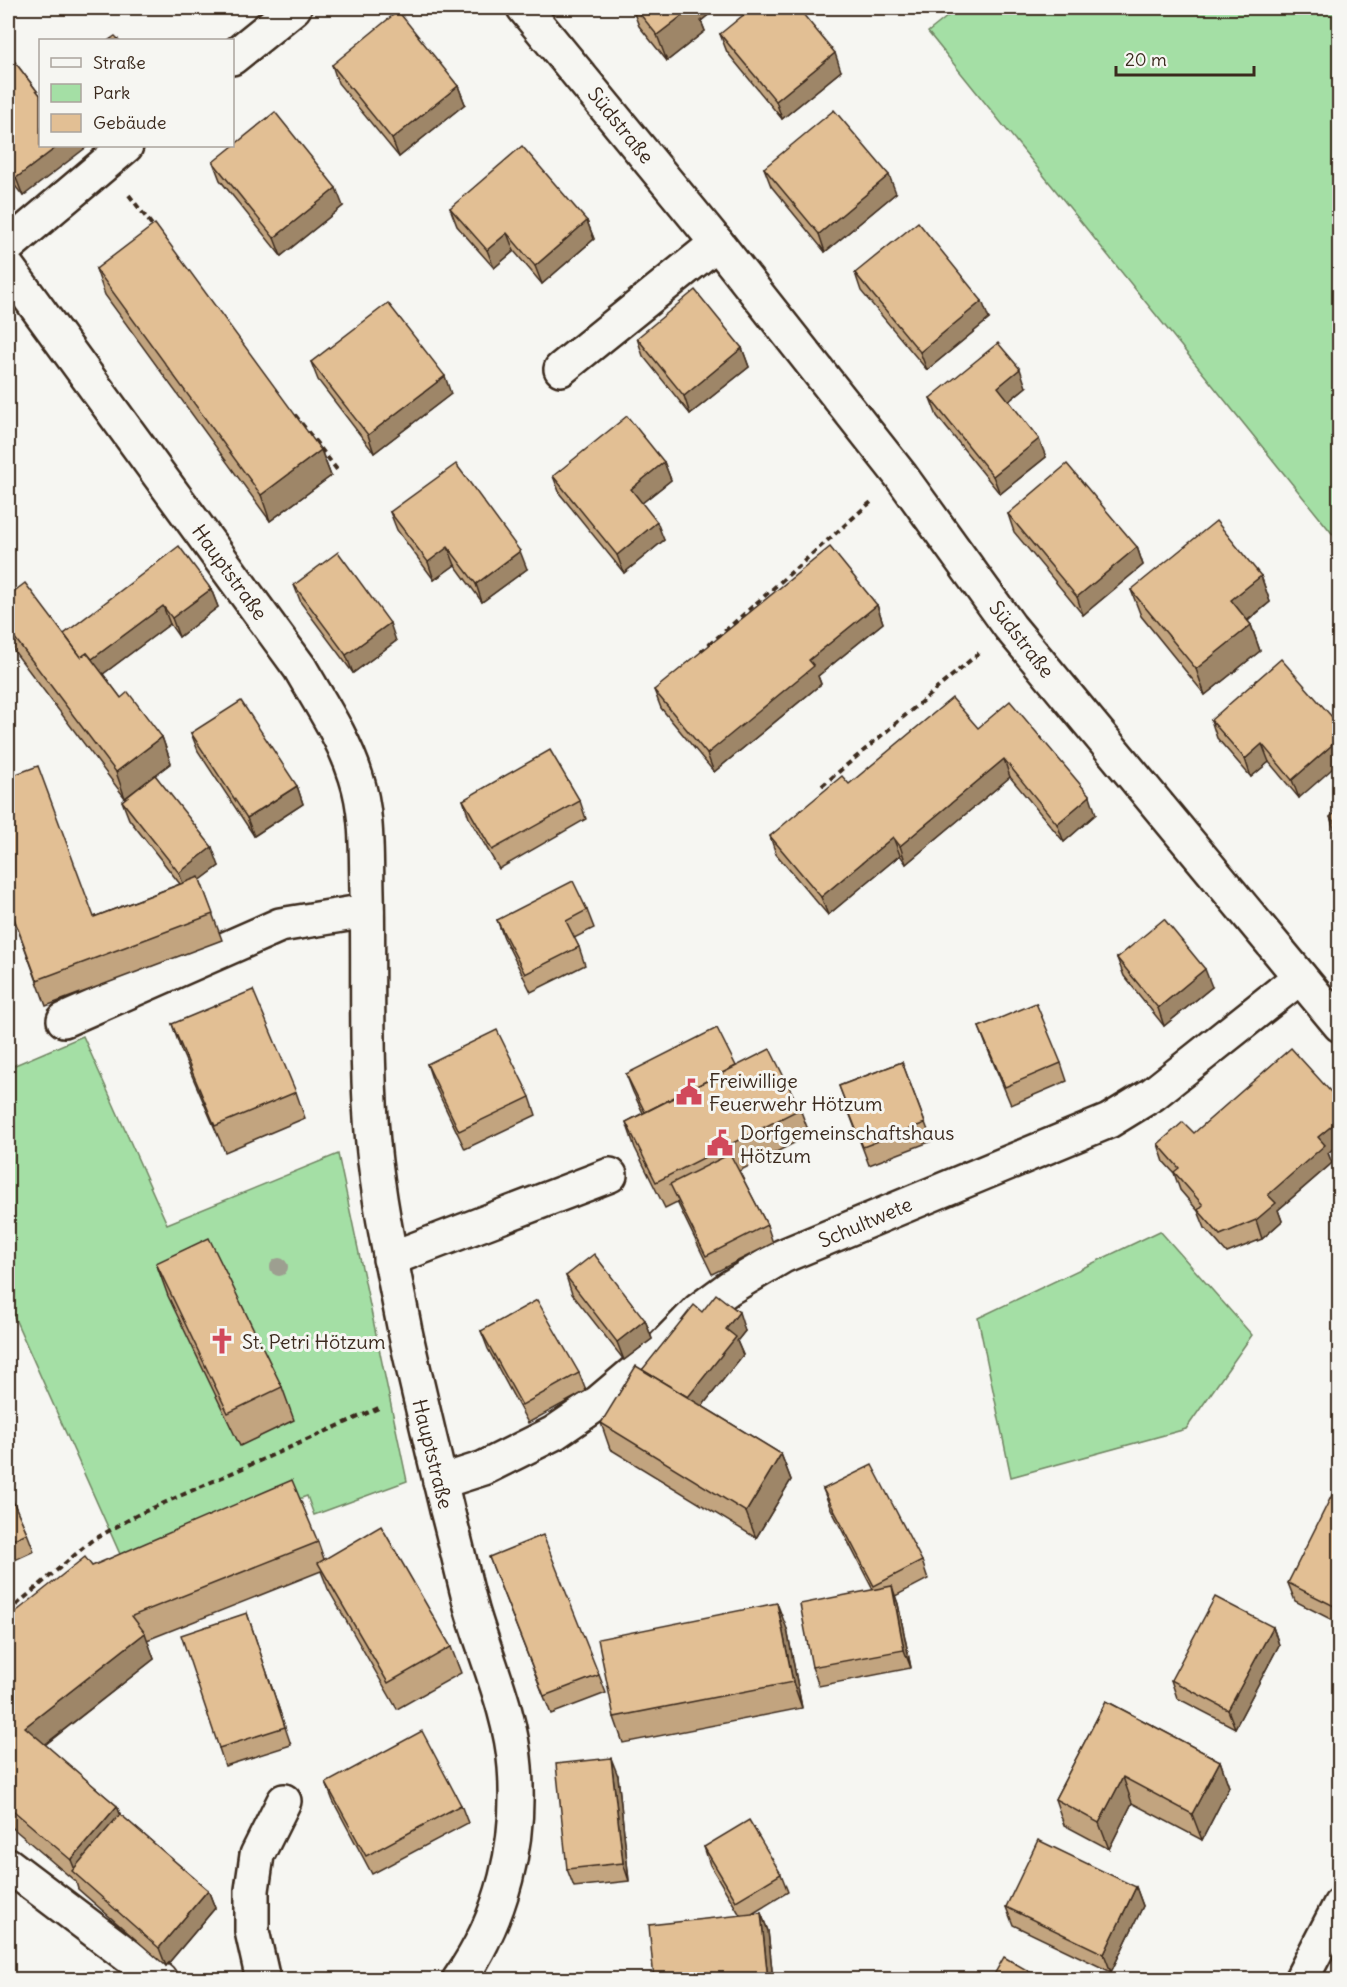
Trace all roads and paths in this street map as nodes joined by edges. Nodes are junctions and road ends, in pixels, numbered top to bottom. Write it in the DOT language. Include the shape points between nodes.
graph roads {
  1 [pos="294,8"];
  2 [pos="524,8"];
  3 [pos="234,56"];
  4 [pos="116,154"];
  5 [pos="161,238"];
  6 [pos="717,243"];
  7 [pos="8,246"];
  8 [pos="8,268"];
  9 [pos="561,369"];
  10 [pos="289,406"];
  11 [pos="338,471"];
  12 [pos="901,476"];
  13 [pos="1010,627"];
  14 [pos="694,658"];
  15 [pos="822,786"];
  16 [pos="367,911"];
  17 [pos="1300,977"];
  18 [pos="64,1020"];
  19 [pos="1340,1025"];
  20 [pos="610,1175"];
  21 [pos="390,1259"];
  22 [pos="418,1390"];
  23 [pos="440,1482"];
  24 [pos="8,1612"];
  25 [pos="284,1801"];
  26 [pos="8,1865"];
  27 [pos="1340,1905"];
  28 [pos="160,1980"];
  29 [pos="263,1980"];
  30 [pos="459,1980"];
  31 [pos="1301,1980"];
  1 -- 3 [label="street"];
  2 -- 6 [label="street, Südstraße"];
  4 -- 5 [label="path"];
  4 -- 7 [label="street"];
  6 -- 9 [label="street"];
  6 -- 12 [label="street, Südstraße"];
  8 -- 16 [label="street, Hauptstraße" via="300,668 339,735 356,777 365,816"];
  10 -- 11 [label="path"];
  12 -- 13 [label="street, Südstraße"];
  12 -- 14 [label="path"];
  13 -- 15 [label="path"];
  13 -- 17 [label="street, Südstraße"];
  16 -- 18 [label="street" via="280,925"];
  16 -- 21 [label="street, Hauptstraße" via="367,1029 373,1144"];
  17 -- 19 [label="street, Südstraße"];
  17 -- 23 [label="street, Schultwete" via="1153,1094 1109,1120 783,1256 699,1310 657,1353 598,1403 554,1433 484,1468"];
  20 -- 21 [label="street"];
  21 -- 22 [label="street, Hauptstraße"];
  22 -- 23 [label="street, Hauptstraße"];
  22 -- 24 [label="path" via="139,1514 91,1540"];
  23 -- 30 [label="street, Hauptstraße" via="472,1609 506,1714 515,1765 512,1859 487,1930"];
  25 -- 29 [label="street" via="257,1855 252,1890 252,1931"];
  26 -- 28 [label="street"];
  27 -- 31 [label="street"];
}
